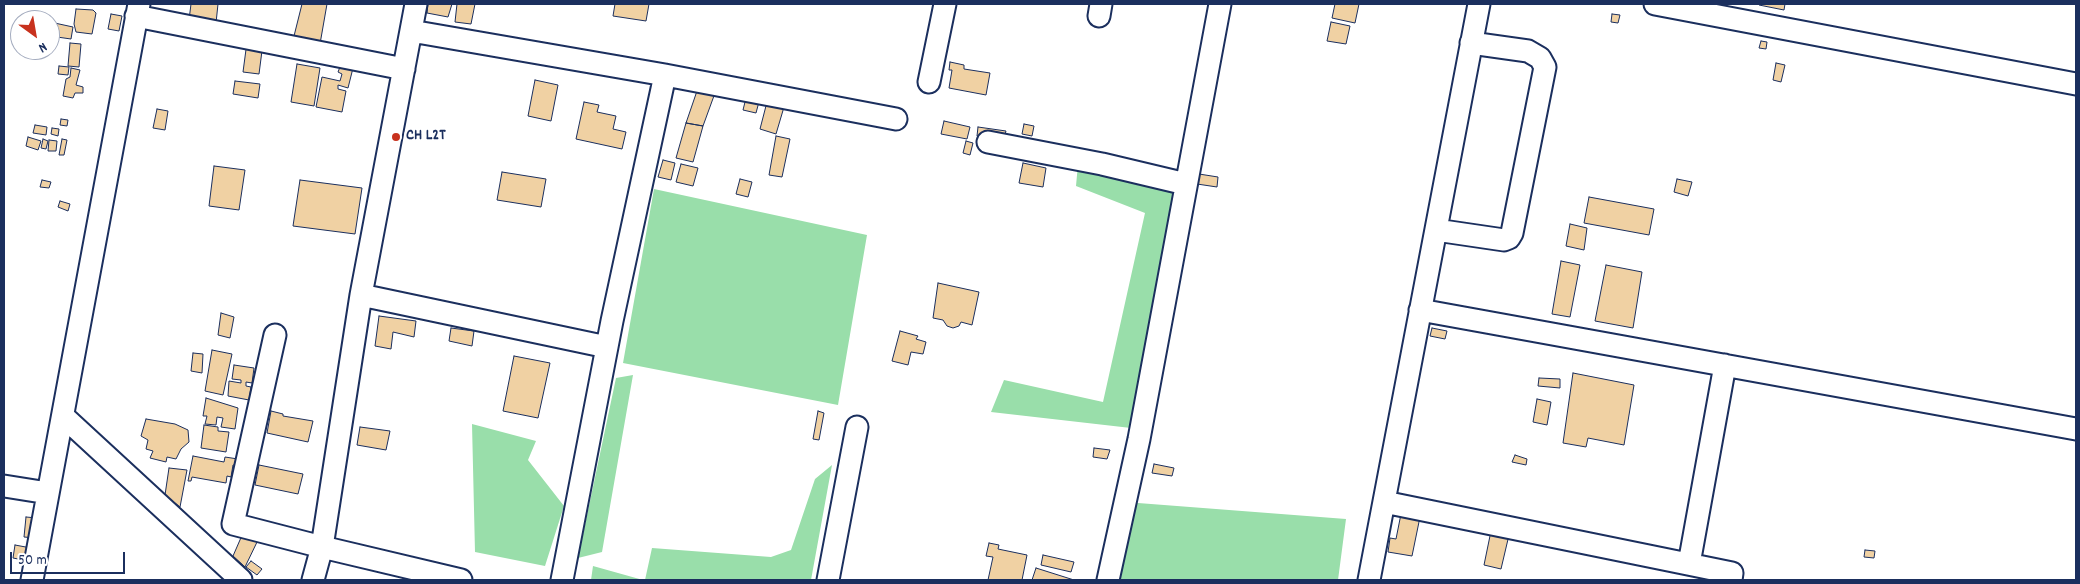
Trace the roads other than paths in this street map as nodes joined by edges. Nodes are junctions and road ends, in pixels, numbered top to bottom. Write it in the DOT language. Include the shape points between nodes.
graph roads {
  1 [pos="416,4"];
  2 [pos="945,4"];
  3 [pos="1220,4"];
  4 [pos="1479,4"];
  5 [pos="1656,4"];
  6 [pos="137,10"];
  7 [pos="410,31"];
  8 [pos="1472,43"];
  9 [pos="404,69"];
  10 [pos="665,75"];
  11 [pos="929,82"];
  12 [pos="2076,84"];
  13 [pos="896,119"];
  14 [pos="988,142"];
  15 [pos="1186,184"];
  16 [pos="1436,230"];
  17 [pos="362,295"];
  18 [pos="1420,310"];
  19 [pos="275,336"];
  20 [pos="607,347"];
  21 [pos="1725,365"];
  22 [pos="63,416"];
  23 [pos="857,427"];
  24 [pos="2076,429"];
  25 [pos="4,486"];
  26 [pos="48,493"];
  27 [pos="1384,502"];
  28 [pos="322,547"];
  29 [pos="1689,564"];
  30 [pos="32,580"];
  31 [pos="241,580"];
  32 [pos="313,580"];
  33 [pos="461,580"];
  34 [pos="562,580"];
  35 [pos="828,580"];
  36 [pos="1108,580"];
  37 [pos="1369,580"];
  38 [pos="1731,580"];
  1 -- 7 [label="street"];
  2 -- 11 [label="street"];
  3 -- 15 [label="street"];
  4 -- 8 [label="street"];
  5 -- 12 [label="street"];
  6 -- 9 [label="street"];
  6 -- 22 [label="street"];
  7 -- 9 [label="street"];
  7 -- 10 [label="street"];
  8 -- 16 [label="street"];
  8 -- 16 [label="street" via="1528,51 1540,58 1545,67 1509,238 1504,240"];
  9 -- 17 [label="street"];
  10 -- 13 [label="street"];
  10 -- 20 [label="street"];
  14 -- 15 [label="street"];
  15 -- 36 [label="street" via="1139,439"];
  16 -- 18 [label="street"];
  17 -- 20 [label="street"];
  17 -- 28 [label="street"];
  18 -- 21 [label="street"];
  18 -- 27 [label="street"];
  19 -- 28 [label="street" via="233,524"];
  20 -- 34 [label="street"];
  21 -- 24 [label="street"];
  21 -- 29 [label="street"];
  22 -- 26 [label="street"];
  22 -- 31 [label="street"];
  23 -- 35 [label="street"];
  25 -- 26 [label="street"];
  26 -- 30 [label="street"];
  27 -- 29 [label="street"];
  27 -- 37 [label="street"];
  28 -- 32 [label="street"];
  28 -- 33 [label="street"];
  29 -- 38 [label="street" via="1732,572"];
}
